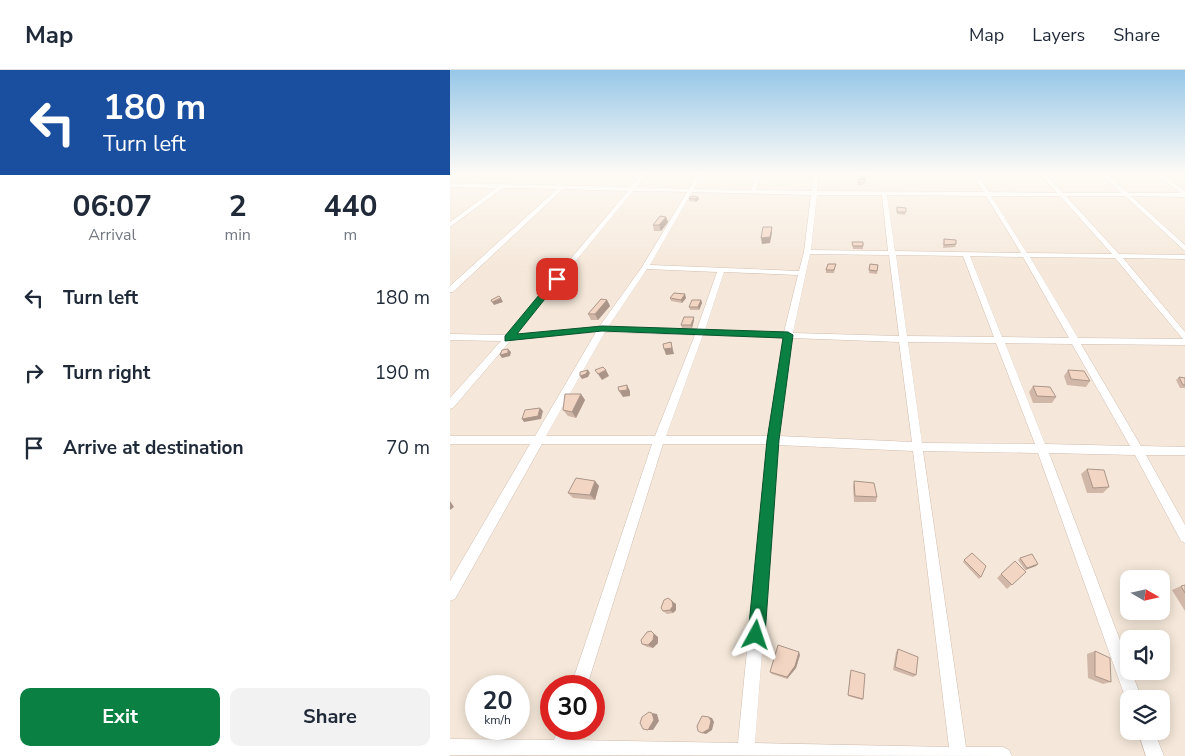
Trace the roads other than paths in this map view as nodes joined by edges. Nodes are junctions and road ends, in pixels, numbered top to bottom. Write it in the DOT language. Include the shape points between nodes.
graph roads {
  1 [pos="478,204"];
  2 [pos="544,204"];
  3 [pos="619,204"];
  4 [pos="682,204"];
  5 [pos="813,204"];
  6 [pos="885,204"];
  7 [pos="995,204"];
  8 [pos="1070,204"];
  9 [pos="1137,204"];
  10 [pos="450,225"];
  11 [pos="1185,249"];
  12 [pos="807,252"];
  13 [pos="892,253"];
  14 [pos="966,255"];
  15 [pos="1026,256"];
  16 [pos="1185,257"];
  17 [pos="1119,258"];
  18 [pos="645,267"];
  19 [pos="722,269"];
  20 [pos="801,273"];
  21 [pos="450,290"];
  22 [pos="602,328"];
  23 [pos="700,332"];
  24 [pos="788,335"];
  25 [pos="450,337"];
  26 [pos="508,338"];
  27 [pos="1185,338"];
  28 [pos="903,339"];
  29 [pos="1000,341"];
  30 [pos="1076,342"];
  31 [pos="1185,342"];
  32 [pos="450,405"];
  33 [pos="450,440"];
  34 [pos="536,440"];
  35 [pos="658,440"];
  36 [pos="773,440"];
  37 [pos="918,447"];
  38 [pos="1041,447"];
  39 [pos="1138,450"];
  40 [pos="1185,451"];
  41 [pos="1185,537"];
  42 [pos="450,594"];
  43 [pos="583,675"];
  44 [pos="1131,690"];
  45 [pos="563,740"];
  46 [pos="1149,740"];
  47 [pos="450,747"];
  48 [pos="560,748"];
  49 [pos="465,752"];
  50 [pos="746,752"];
  51 [pos="620,753"];
  52 [pos="770,754"];
  53 [pos="958,754"];
  54 [pos="935,756"];
  55 [pos="1003,756"];
  56 [pos="1155,756"];
  1 -- 10 [label="street"];
  2 -- 21 [label="street"];
  3 -- 26 [label="street"];
  4 -- 18 [label="street"];
  5 -- 12 [label="street"];
  6 -- 13 [label="street"];
  7 -- 15 [label="street"];
  8 -- 17 [label="street"];
  9 -- 11 [label="street"];
  12 -- 13 [label="street"];
  12 -- 20 [label="street"];
  13 -- 14 [label="street"];
  13 -- 28 [label="street"];
  14 -- 15 [label="street"];
  14 -- 29 [label="street"];
  15 -- 17 [label="street"];
  15 -- 30 [label="street"];
  16 -- 17 [label="street"];
  17 -- 27 [label="street"];
  18 -- 19 [label="street"];
  18 -- 22 [label="street"];
  19 -- 20 [label="street"];
  19 -- 23 [label="street"];
  20 -- 24 [label="street"];
  22 -- 23 [label="street"];
  22 -- 26 [label="street"];
  22 -- 34 [label="street"];
  23 -- 24 [label="street"];
  23 -- 35 [label="street"];
  24 -- 28 [label="street"];
  24 -- 36 [label="street"];
  25 -- 26 [label="street"];
  26 -- 32 [label="street"];
  28 -- 29 [label="street"];
  28 -- 37 [label="street"];
  29 -- 30 [label="street"];
  29 -- 38 [label="street"];
  30 -- 31 [label="street"];
  30 -- 39 [label="street"];
  33 -- 34 [label="street"];
  34 -- 35 [label="street"];
  34 -- 42 [label="street"];
  35 -- 36 [label="street"];
  35 -- 43 [label="street"];
  36 -- 37 [label="street"];
  36 -- 50 [label="street"];
  37 -- 38 [label="street"];
  37 -- 53 [label="street"];
  38 -- 39 [label="street"];
  38 -- 44 [label="street"];
  39 -- 40 [label="street"];
  39 -- 41 [label="street"];
  45 -- 48 [label="street"];
  46 -- 56 [label="street"];
  47 -- 49 [label="street"];
  48 -- 49 [label="street"];
  48 -- 51 [label="street"];
  50 -- 51 [label="street"];
  50 -- 52 [label="street"];
  52 -- 54 [label="street"];
  53 -- 54 [label="street"];
  53 -- 55 [label="street"];
}
